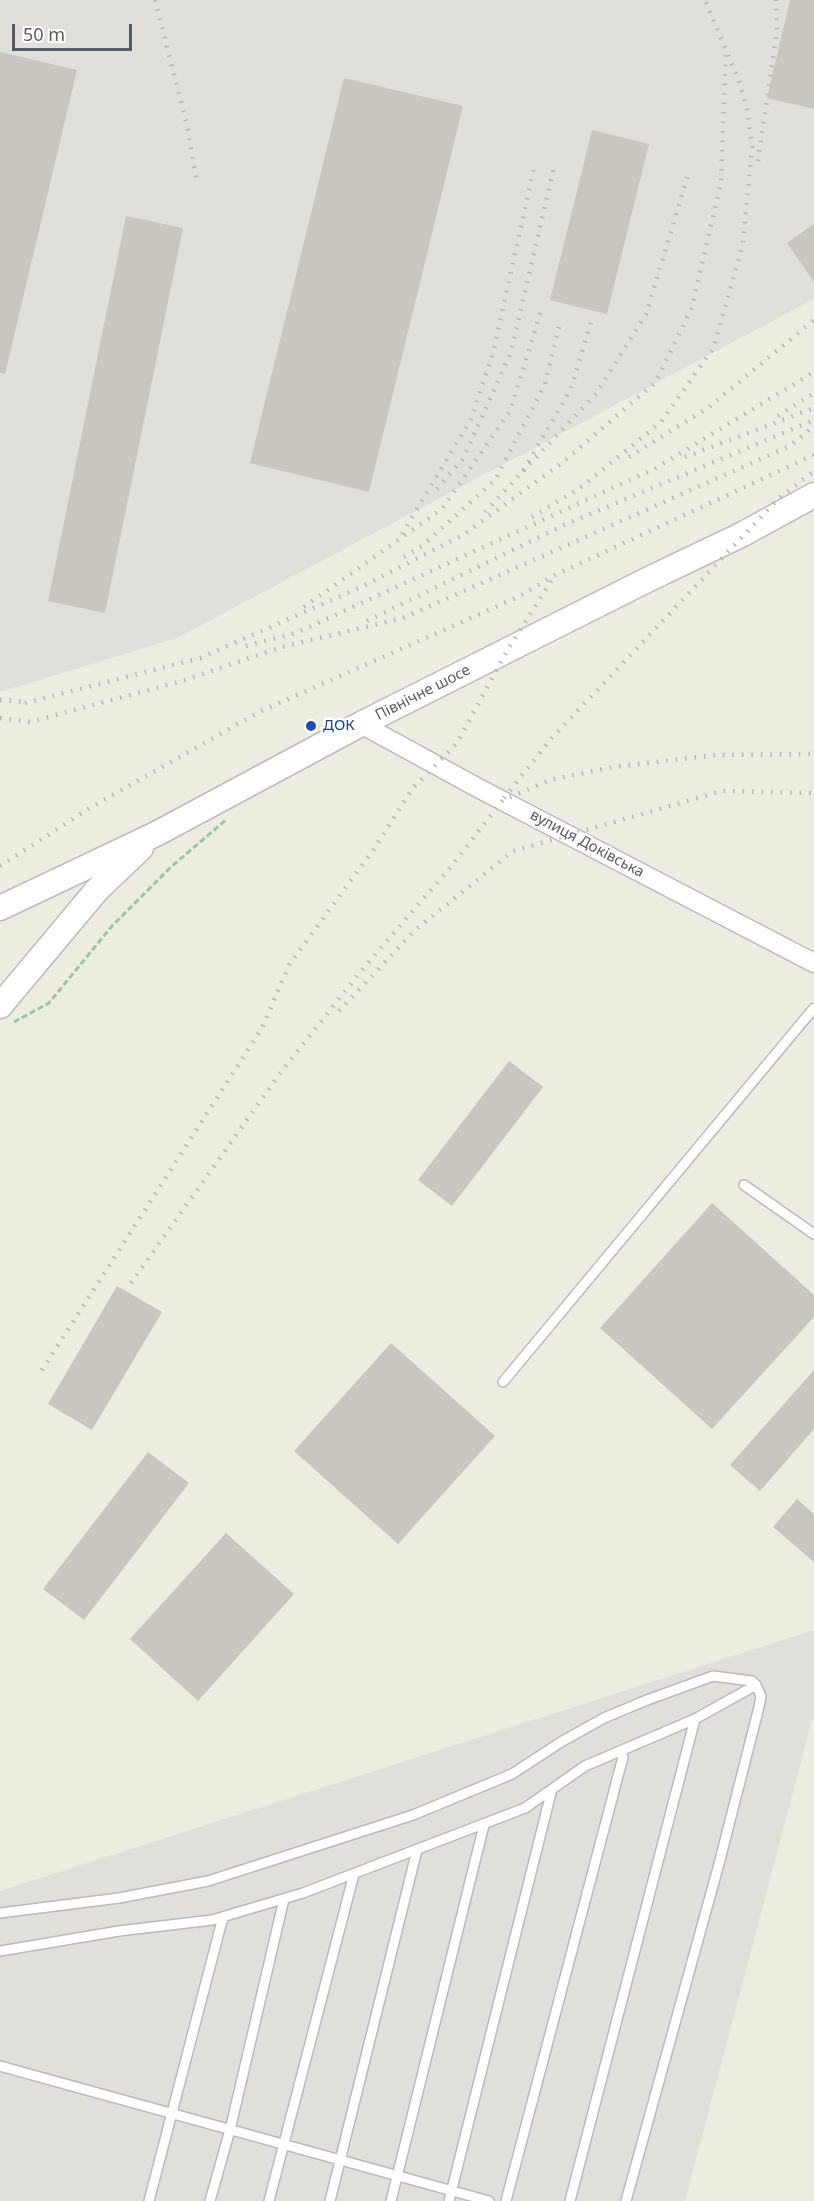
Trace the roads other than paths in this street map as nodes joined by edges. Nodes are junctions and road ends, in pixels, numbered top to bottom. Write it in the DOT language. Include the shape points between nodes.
graph roads {
  1 [pos="814,495"];
  2 [pos="361,724"];
  3 [pos="156,834"];
  4 [pos="0,908"];
  5 [pos="814,963"];
  6 [pos="814,1008"];
  7 [pos="6,1014"];
  8 [pos="744,1185"];
  9 [pos="814,1234"];
  10 [pos="503,1382"];
  11 [pos="756,1685"];
  12 [pos="695,1719"];
  13 [pos="623,1757"];
  14 [pos="552,1789"];
  15 [pos="484,1825"];
  16 [pos="417,1850"];
  17 [pos="354,1874"];
  18 [pos="284,1899"];
  19 [pos="0,1913"];
  20 [pos="223,1917"];
  21 [pos="0,1951"];
  22 [pos="0,2066"];
  23 [pos="173,2114"];
  24 [pos="230,2130"];
  25 [pos="284,2145"];
  26 [pos="340,2160"];
  27 [pos="398,2176"];
  28 [pos="452,2191"];
  29 [pos="149,2201"];
  30 [pos="210,2201"];
  31 [pos="269,2201"];
  32 [pos="330,2201"];
  33 [pos="391,2201"];
  34 [pos="449,2201"];
  35 [pos="489,2201"];
  36 [pos="506,2201"];
  37 [pos="570,2201"];
  38 [pos="626,2201"];
  1 -- 2 [label="main road, Північне шосе"];
  2 -- 3 [label="main road, Північне шосе"];
  2 -- 5 [label="street, вулиця Доківська"];
  3 -- 4 [label="main road, Північне шосе"];
  3 -- 7 [label="main road" via="97,890"];
  6 -- 10 [label="lane"];
  8 -- 9 [label="lane"];
  11 -- 12 [label="lane"];
  11 -- 19 [label="lane" via="752,1681 713,1676 604,1718 512,1774 424,1811 208,1881 119,1898"];
  11 -- 38 [label="lane" via="761,1696 756,1719"];
  12 -- 14 [label="lane" via="585,1766"];
  12 -- 37 [label="lane"];
  13 -- 36 [label="lane"];
  14 -- 15 [label="lane" via="525,1808"];
  14 -- 28 [label="lane"];
  15 -- 16 [label="lane"];
  15 -- 27 [label="lane"];
  16 -- 17 [label="lane"];
  16 -- 26 [label="lane"];
  17 -- 18 [label="lane"];
  17 -- 25 [label="lane"];
  18 -- 20 [label="lane"];
  18 -- 24 [label="lane"];
  20 -- 21 [label="lane"];
  20 -- 23 [label="lane"];
  22 -- 23 [label="lane"];
  23 -- 24 [label="lane"];
  23 -- 29 [label="lane"];
  24 -- 25 [label="lane"];
  24 -- 30 [label="lane"];
  25 -- 26 [label="lane"];
  25 -- 31 [label="lane"];
  26 -- 27 [label="lane"];
  26 -- 32 [label="lane"];
  27 -- 28 [label="lane"];
  27 -- 33 [label="lane"];
  28 -- 34 [label="lane"];
  28 -- 35 [label="lane"];
}
